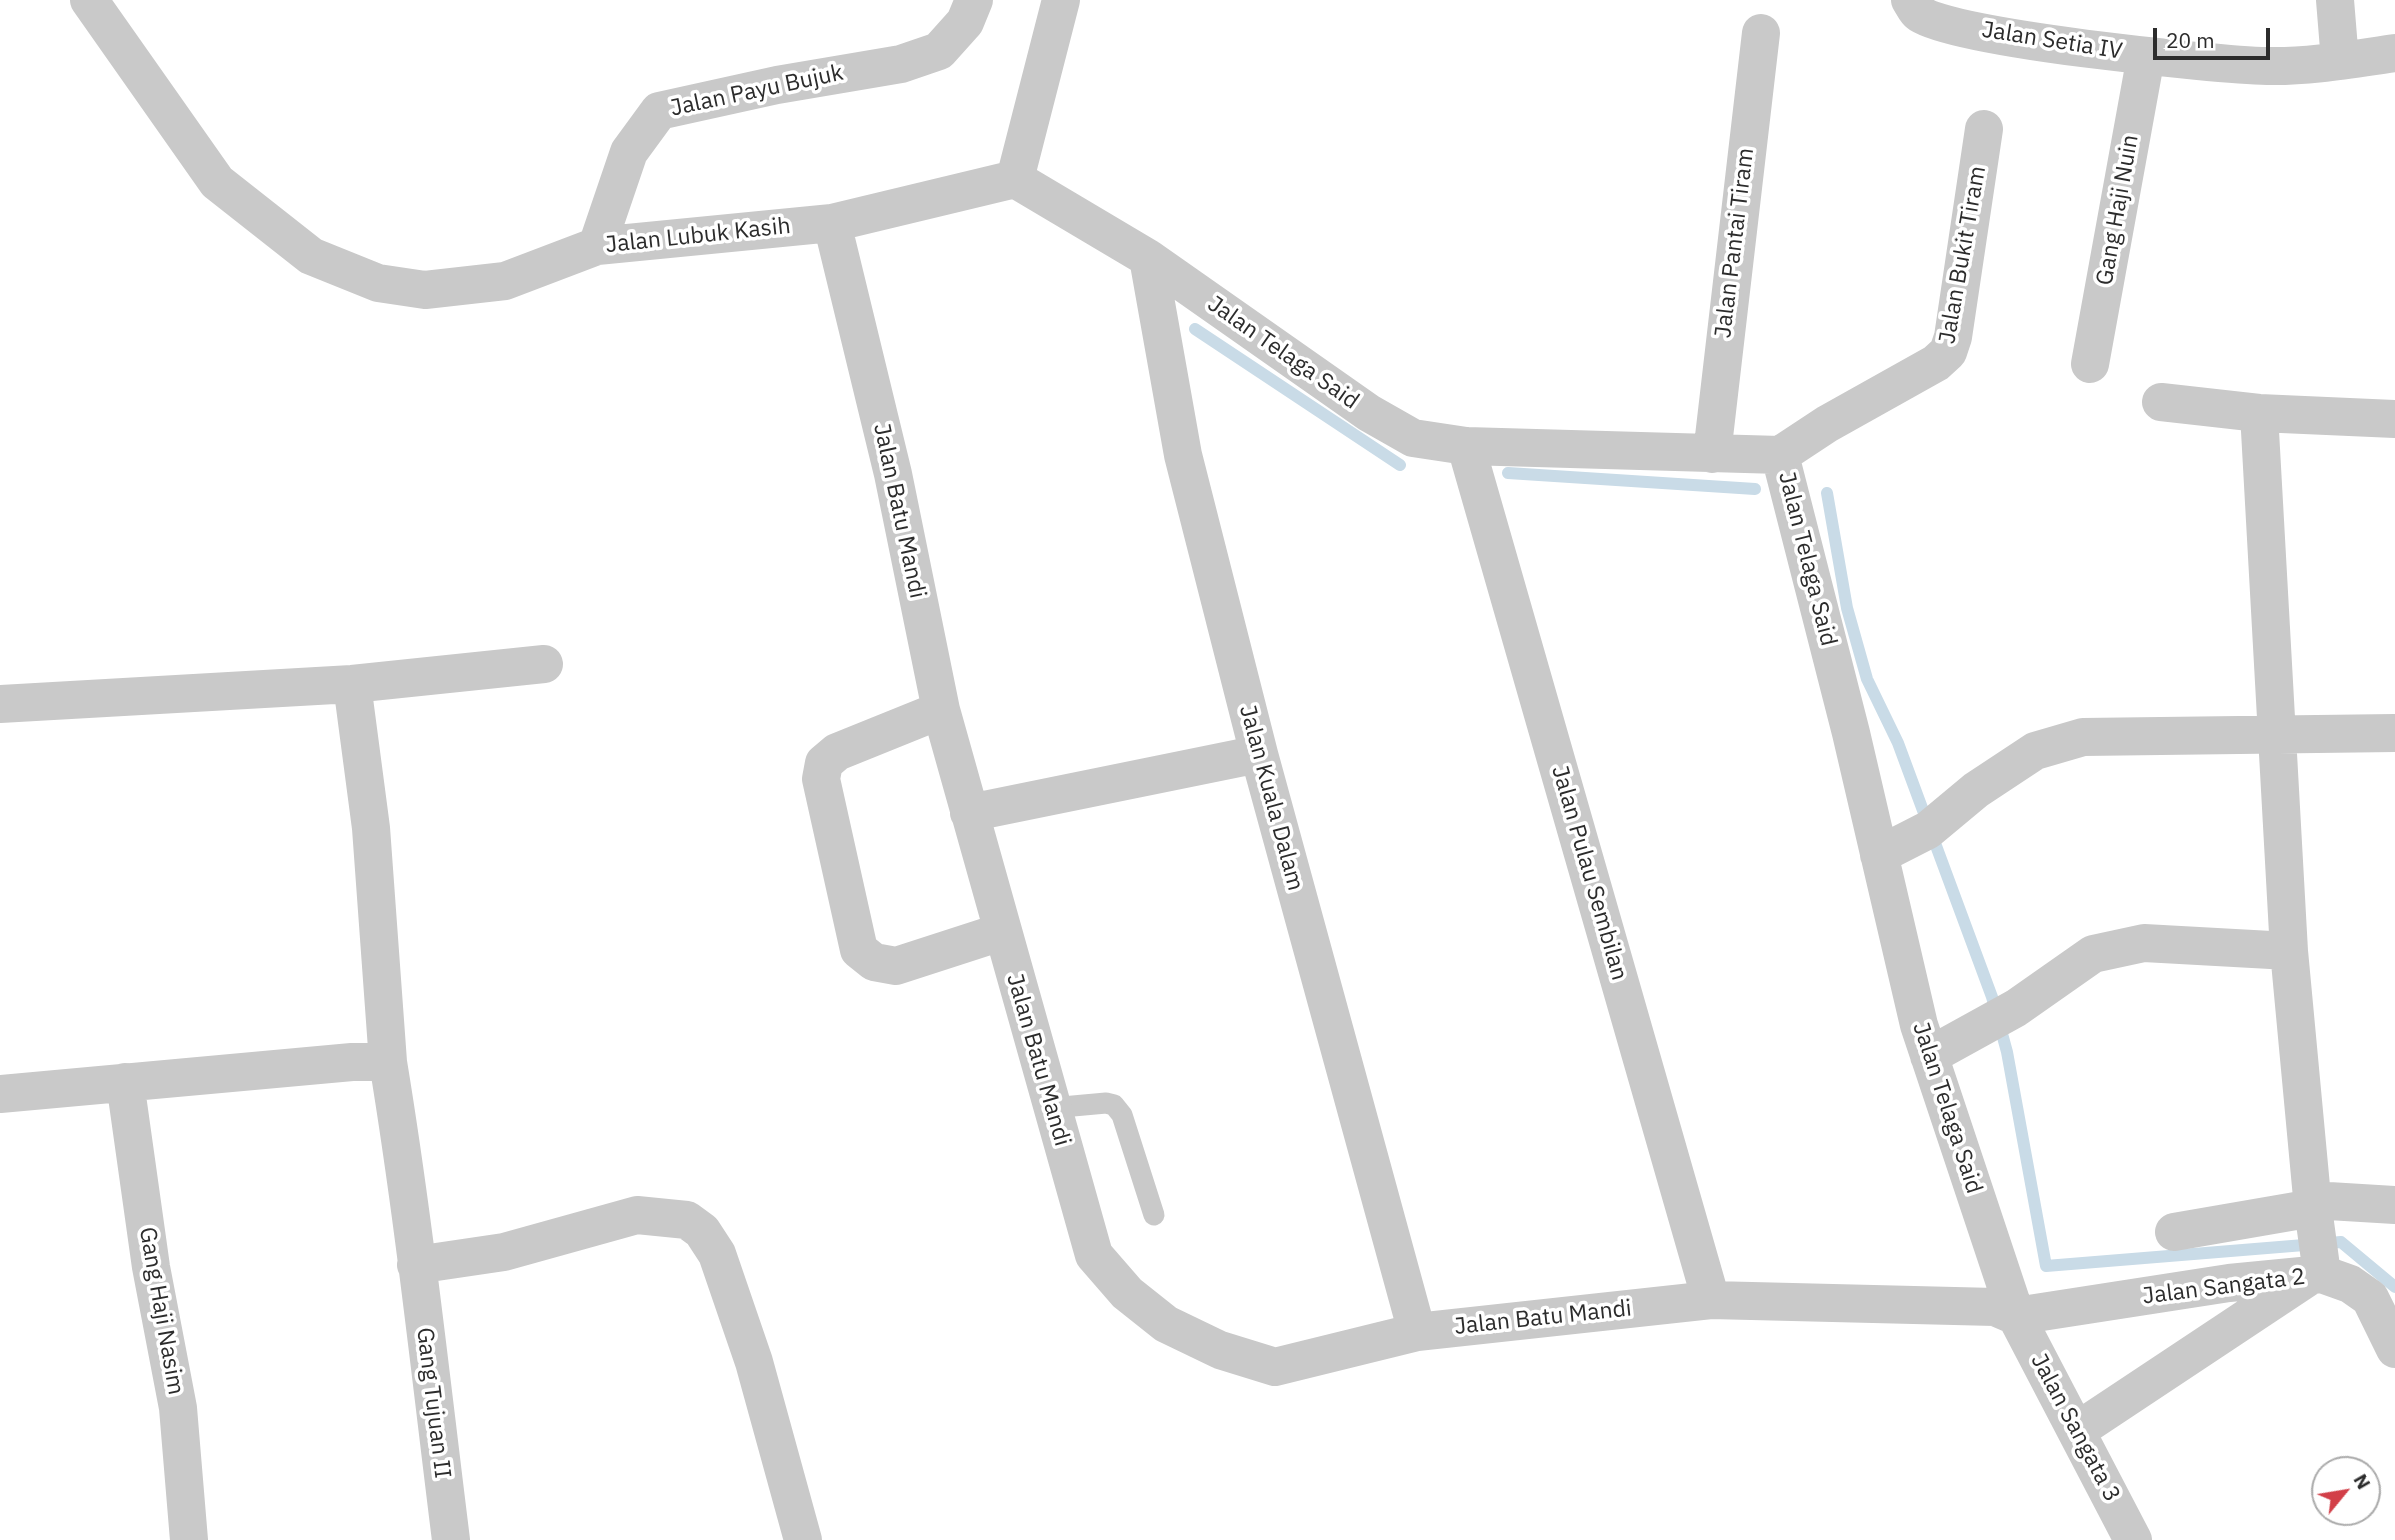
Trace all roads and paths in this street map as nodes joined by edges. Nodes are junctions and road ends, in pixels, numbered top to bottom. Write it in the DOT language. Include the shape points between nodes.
graph roads {
  1 [pos="89,0"];
  2 [pos="974,0"];
  3 [pos="1061,0"];
  4 [pos="2335,0"];
  5 [pos="1914,7"];
  6 [pos="1761,33"];
  7 [pos="2395,53"];
  8 [pos="2146,56"];
  9 [pos="2340,61"];
  10 [pos="1984,129"];
  11 [pos="1015,179"];
  12 [pos="832,223"];
  13 [pos="597,246"];
  14 [pos="1148,258"];
  15 [pos="2090,364"];
  16 [pos="2161,402"];
  17 [pos="2259,413"];
  18 [pos="2395,419"];
  19 [pos="1466,446"];
  20 [pos="1712,454"];
  21 [pos="1780,456"];
  22 [pos="544,664"];
  23 [pos="352,684"];
  24 [pos="0,704"];
  25 [pos="941,710"];
  26 [pos="2278,733"];
  27 [pos="2395,733"];
  28 [pos="1259,754"];
  29 [pos="969,813"];
  30 [pos="1879,855"];
  31 [pos="1001,932"];
  32 [pos="2289,951"];
  33 [pos="1929,1056"];
  34 [pos="388,1062"];
  35 [pos="125,1082"];
  36 [pos="0,1094"];
  37 [pos="1051,1108"];
  38 [pos="2395,1205"];
  39 [pos="2313,1208"];
  40 [pos="1154,1215"];
  41 [pos="2174,1232"];
  42 [pos="416,1265"];
  43 [pos="2318,1271"];
  44 [pos="1712,1300"];
  45 [pos="2016,1315"];
  46 [pos="1417,1332"];
  47 [pos="2395,1349"];
  48 [pos="2078,1430"];
  49 [pos="189,1540"];
  50 [pos="451,1540"];
  51 [pos="803,1540"];
  52 [pos="2133,1540"];
  1 -- 13 [label="street, Jalan Lubuk Kasih" via="217,182 311,256 378,283 425,290 505,281"];
  2 -- 13 [label="street, Jalan Payu Bujuk" via="965,22 939,51 901,64 659,111 629,152"];
  3 -- 11 [label="street"];
  4 -- 9 [label="street"];
  5 -- 8 [label="street, Jalan Setia IV" via="1948,24"];
  6 -- 20 [label="street, Jalan Pantai Tiram"];
  7 -- 9 [label="street, Jalan Setia IV"];
  8 -- 9 [label="street, Jalan Setia IV" via="2267,66"];
  8 -- 15 [label="street, Gang Haji Nuin"];
  10 -- 21 [label="street, Jalan Bukit Tiram" via="1948,352"];
  11 -- 12 [label="street, Jalan Lubuk Kasih"];
  11 -- 14 [label="street, Jalan Telaga Said"];
  12 -- 13 [label="street, Jalan Lubuk Kasih"];
  12 -- 25 [label="street, Jalan Batu Mandi" via="893,474"];
  14 -- 19 [label="street, Jalan Telaga Said" via="1369,413 1413,438"];
  14 -- 28 [label="street, Jalan Kuala Dalam" via="1183,455"];
  16 -- 17 [label="street"];
  17 -- 18 [label="street"];
  17 -- 26 [label="street"];
  19 -- 20 [label="street, Jalan Telaga Said"];
  19 -- 44 [label="street, Jalan Pulau Sembilan"];
  20 -- 21 [label="street, Jalan Telaga Said"];
  21 -- 30 [label="street, Jalan Telaga Said"];
  22 -- 23 [label="street"];
  23 -- 24 [label="street"];
  23 -- 34 [label="street, Gang Tujuan II" via="371,828"];
  25 -- 29 [label="street, Jalan Batu Mandi"];
  25 -- 31 [label="street" via="837,752 824,763 821,779 859,950 874,962 896,966"];
  26 -- 27 [label="street"];
  26 -- 30 [label="street" via="2083,737 2035,751 1976,790 1934,826"];
  26 -- 32 [label="street"];
  28 -- 29 [label="street"];
  28 -- 46 [label="street, Jalan Kuala Dalam"];
  29 -- 31 [label="street, Jalan Batu Mandi"];
  30 -- 33 [label="street, Jalan Telaga Said"];
  31 -- 37 [label="street, Jalan Batu Mandi"];
  32 -- 33 [label="street" via="2144,943 2093,954 2000,1018"];
  32 -- 39 [label="street"];
  33 -- 45 [label="street, Jalan Telaga Said"];
  34 -- 35 [label="street"];
  34 -- 42 [label="street, Gang Tujuan II"];
  35 -- 36 [label="street"];
  35 -- 49 [label="street, Gang Haji Nasim" via="151,1267 178,1408"];
  37 -- 40 [label="lane" via="1114,1105 1122,1115"];
  37 -- 46 [label="street, Jalan Batu Mandi" via="1094,1255 1127,1293 1166,1324 1220,1350 1275,1367"];
  38 -- 39 [label="street"];
  39 -- 41 [label="street"];
  39 -- 43 [label="street"];
  42 -- 50 [label="street, Gang Tujuan II"];
  42 -- 51 [label="street" via="504,1252 637,1215 687,1220 702,1231 721,1264 754,1362"];
  43 -- 45 [label="street, Jalan Sangata 2"];
  43 -- 47 [label="street, Jalan Sangata 2" via="2370,1298"];
  43 -- 48 [label="street"];
  44 -- 45 [label="street" via="1995,1307"];
  44 -- 46 [label="street, Jalan Batu Mandi"];
  45 -- 48 [label="street, Jalan Sangata 3"];
  48 -- 52 [label="street, Jalan Sangata 3"];
}
